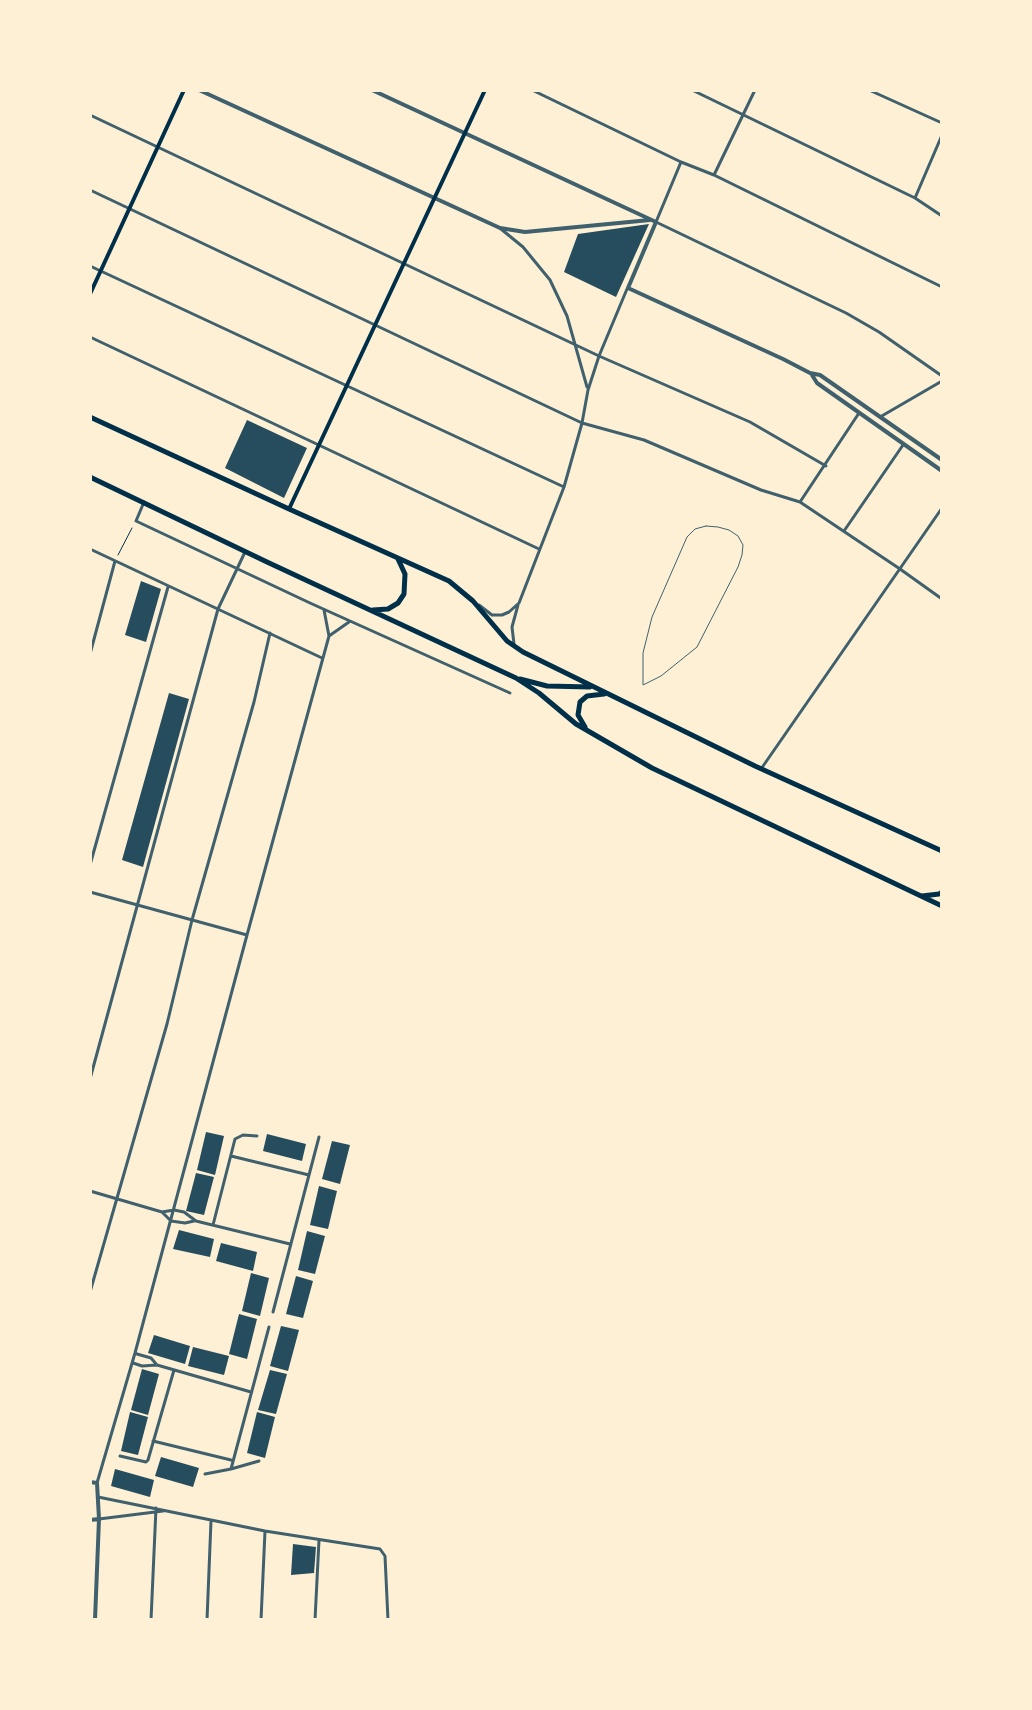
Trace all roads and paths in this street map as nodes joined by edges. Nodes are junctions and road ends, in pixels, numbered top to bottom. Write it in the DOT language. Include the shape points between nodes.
graph roads {
  1 [pos="184,90"];
  2 [pos="199,90"];
  3 [pos="372,90"];
  4 [pos="485,90"];
  5 [pos="532,90"];
  6 [pos="692,90"];
  7 [pos="755,90"];
  8 [pos="869,90"];
  9 [pos="90,115"];
  10 [pos="742,115"];
  11 [pos="942,123"];
  12 [pos="464,134"];
  13 [pos="942,135"];
  14 [pos="158,147"];
  15 [pos="681,162"];
  16 [pos="714,175"];
  17 [pos="90,190"];
  18 [pos="434,197"];
  19 [pos="915,198"];
  20 [pos="129,209"];
  21 [pos="942,216"];
  22 [pos="653,221"];
  23 [pos="500,228"];
  24 [pos="404,264"];
  25 [pos="90,266"];
  26 [pos="100,271"];
  27 [pos="942,287"];
  28 [pos="628,288"];
  29 [pos="90,294"];
  30 [pos="375,323"];
  31 [pos="90,337"];
  32 [pos="574,344"];
  33 [pos="599,356"];
  34 [pos="810,373"];
  35 [pos="942,379"];
  36 [pos="346,386"];
  37 [pos="588,390"];
  38 [pos="859,413"];
  39 [pos="90,417"];
  40 [pos="880,417"];
  41 [pos="582,423"];
  42 [pos="904,444"];
  43 [pos="317,445"];
  44 [pos="942,460"];
  45 [pos="826,466"];
  46 [pos="942,471"];
  47 [pos="90,477"];
  48 [pos="564,487"];
  49 [pos="144,502"];
  50 [pos="800,502"];
  51 [pos="942,508"];
  52 [pos="289,509"];
  53 [pos="136,521"];
  54 [pos="844,531"];
  55 [pos="90,549"];
  56 [pos="539,549"];
  57 [pos="245,552"];
  58 [pos="397,557"];
  59 [pos="115,561"];
  60 [pos="237,569"];
  61 [pos="900,569"];
  62 [pos="168,587"];
  63 [pos="942,599"];
  64 [pos="473,601"];
  65 [pos="519,603"];
  66 [pos="218,609"];
  67 [pos="368,609"];
  68 [pos="324,610"];
  69 [pos="350,621"];
  70 [pos="270,633"];
  71 [pos="329,636"];
  72 [pos="515,648"];
  73 [pos="90,654"];
  74 [pos="323,659"];
  75 [pos="516,678"];
  76 [pos="643,685"];
  77 [pos="595,687"];
  78 [pos="510,693"];
  79 [pos="609,694"];
  80 [pos="589,733"];
  81 [pos="761,769"];
  82 [pos="941,851"];
  83 [pos="90,865"];
  84 [pos="90,892"];
  85 [pos="942,892"];
  86 [pos="921,896"];
  87 [pos="138,905"];
  88 [pos="942,906"];
  89 [pos="192,920"];
  90 [pos="247,935"];
  91 [pos="90,1079"];
  92 [pos="257,1136"];
  93 [pos="319,1137"];
  94 [pos="231,1156"];
  95 [pos="309,1175"];
  96 [pos="90,1191"];
  97 [pos="116,1198"];
  98 [pos="174,1210"];
  99 [pos="162,1212"];
  100 [pos="171,1221"];
  101 [pos="196,1221"];
  102 [pos="213,1225"];
  103 [pos="290,1244"];
  104 [pos="90,1292"];
  105 [pos="273,1312"];
  106 [pos="269,1327"];
  107 [pos="135,1353"];
  108 [pos="133,1363"];
  109 [pos="157,1365"];
  110 [pos="174,1370"];
  111 [pos="251,1392"];
  112 [pos="153,1441"];
  113 [pos="120,1456"];
  114 [pos="233,1461"];
  115 [pos="259,1461"];
  116 [pos="231,1469"];
  117 [pos="205,1474"];
  118 [pos="90,1482"];
  119 [pos="97,1483"];
  120 [pos="98,1497"];
  121 [pos="156,1510"];
  122 [pos="99,1519"];
  123 [pos="90,1520"];
  124 [pos="211,1521"];
  125 [pos="265,1531"];
  126 [pos="319,1540"];
  127 [pos="95,1620"];
  128 [pos="151,1620"];
  129 [pos="207,1620"];
  130 [pos="261,1620"];
  131 [pos="315,1620"];
  132 [pos="388,1620"];
  1 -- 14 [label="main road"];
  2 -- 18 [label="street"];
  3 -- 12 [label="street"];
  4 -- 12 [label="main road"];
  5 -- 15 [label="street"];
  6 -- 10 [label="street"];
  7 -- 10 [label="street"];
  8 -- 11 [label="street"];
  9 -- 14 [label="street"];
  10 -- 16 [label="street"];
  10 -- 19 [label="street"];
  12 -- 18 [label="main road"];
  12 -- 22 [label="street"];
  13 -- 19 [label="street"];
  14 -- 20 [label="main road"];
  14 -- 24 [label="street"];
  15 -- 16 [label="street"];
  15 -- 22 [label="street"];
  16 -- 27 [label="street"];
  17 -- 20 [label="street"];
  18 -- 23 [label="street"];
  18 -- 24 [label="main road"];
  19 -- 21 [label="street"];
  20 -- 26 [label="main road"];
  20 -- 30 [label="street"];
  22 -- 23 [label="street" via="525,232"];
  22 -- 28 [label="street"];
  22 -- 35 [label="street" via="846,313"];
  23 -- 32 [label="street" via="550,280"];
  24 -- 30 [label="main road"];
  24 -- 32 [label="street"];
  25 -- 26 [label="street"];
  26 -- 29 [label="main road"];
  26 -- 36 [label="street"];
  28 -- 33 [label="street"];
  28 -- 34 [label="street"];
  30 -- 36 [label="main road"];
  30 -- 41 [label="street"];
  31 -- 43 [label="street"];
  32 -- 33 [label="street"];
  32 -- 37 [label="street"];
  33 -- 37 [label="street"];
  33 -- 45 [label="street" via="750,422"];
  34 -- 38 [label="street"];
  34 -- 40 [label="street"];
  35 -- 40 [label="street"];
  36 -- 43 [label="main road"];
  36 -- 48 [label="street"];
  37 -- 41 [label="street"];
  38 -- 42 [label="street"];
  38 -- 45 [label="street"];
  39 -- 52 [label="highway"];
  40 -- 44 [label="street"];
  41 -- 48 [label="street"];
  41 -- 50 [label="street" via="644,440"];
  42 -- 46 [label="street"];
  42 -- 54 [label="street"];
  43 -- 52 [label="main road"];
  43 -- 56 [label="street"];
  45 -- 50 [label="street"];
  47 -- 49 [label="highway"];
  48 -- 56 [label="street"];
  49 -- 53 [label="street"];
  49 -- 57 [label="highway"];
  50 -- 54 [label="street"];
  51 -- 61 [label="street"];
  52 -- 58 [label="highway"];
  53 -- 59 [label="path"];
  53 -- 60 [label="street"];
  54 -- 61 [label="street"];
  55 -- 59 [label="street"];
  56 -- 65 [label="street"];
  57 -- 60 [label="street"];
  57 -- 67 [label="highway"];
  58 -- 64 [label="highway" via="449,581"];
  58 -- 67 [label="highway" via="405,574 404,594 388,609"];
  59 -- 62 [label="street"];
  59 -- 73 [label="street"];
  60 -- 66 [label="street"];
  60 -- 68 [label="street"];
  61 -- 63 [label="street"];
  61 -- 81 [label="street"];
  62 -- 66 [label="street"];
  62 -- 83 [label="street"];
  64 -- 65 [label="street" via="492,615 502,615"];
  64 -- 72 [label="highway"];
  65 -- 72 [label="street" via="512,627"];
  66 -- 70 [label="street"];
  66 -- 87 [label="street"];
  67 -- 75 [label="highway"];
  68 -- 69 [label="street"];
  68 -- 71 [label="street"];
  69 -- 71 [label="street"];
  69 -- 78 [label="street"];
  70 -- 74 [label="street"];
  70 -- 89 [label="street"];
  71 -- 74 [label="street"];
  72 -- 77 [label="highway"];
  74 -- 90 [label="street"];
  75 -- 77 [label="highway" via="547,686"];
  75 -- 80 [label="highway"];
  76 -- 76 [label="lane" via="643,653 652,617 687,537 706,526 729,530 743,545 742,555 697,647"];
  77 -- 79 [label="highway"];
  79 -- 80 [label="highway" via="580,702 579,718"];
  79 -- 81 [label="highway"];
  80 -- 86 [label="highway"];
  81 -- 82 [label="highway"];
  84 -- 87 [label="street"];
  85 -- 86 [label="highway"];
  86 -- 88 [label="highway"];
  87 -- 89 [label="street"];
  87 -- 91 [label="street"];
  89 -- 90 [label="street"];
  89 -- 97 [label="street"];
  90 -- 98 [label="street"];
  92 -- 94 [label="street" via="235,1139"];
  93 -- 95 [label="street"];
  94 -- 95 [label="street"];
  94 -- 102 [label="street"];
  95 -- 103 [label="street"];
  96 -- 97 [label="street"];
  97 -- 99 [label="street"];
  97 -- 104 [label="street"];
  98 -- 99 [label="street"];
  98 -- 100 [label="street"];
  98 -- 101 [label="street"];
  99 -- 100 [label="street"];
  100 -- 101 [label="street"];
  100 -- 107 [label="street"];
  101 -- 102 [label="street"];
  102 -- 103 [label="street"];
  103 -- 105 [label="street"];
  106 -- 111 [label="street"];
  107 -- 108 [label="street"];
  107 -- 109 [label="street"];
  108 -- 109 [label="street"];
  108 -- 119 [label="street"];
  109 -- 110 [label="street"];
  110 -- 111 [label="street"];
  110 -- 112 [label="street"];
  111 -- 114 [label="street"];
  112 -- 113 [label="street" via="147,1462"];
  112 -- 114 [label="street"];
  114 -- 116 [label="street"];
  115 -- 116 [label="street"];
  116 -- 117 [label="street"];
  118 -- 119 [label="street"];
  119 -- 120 [label="street"];
  120 -- 121 [label="street"];
  120 -- 122 [label="street"];
  121 -- 122 [label="street"];
  121 -- 124 [label="street"];
  121 -- 128 [label="street"];
  122 -- 123 [label="street"];
  122 -- 127 [label="street"];
  124 -- 125 [label="street"];
  124 -- 129 [label="street"];
  125 -- 126 [label="street"];
  125 -- 130 [label="street"];
  126 -- 131 [label="street"];
  126 -- 132 [label="street" via="383,1551"];
}
